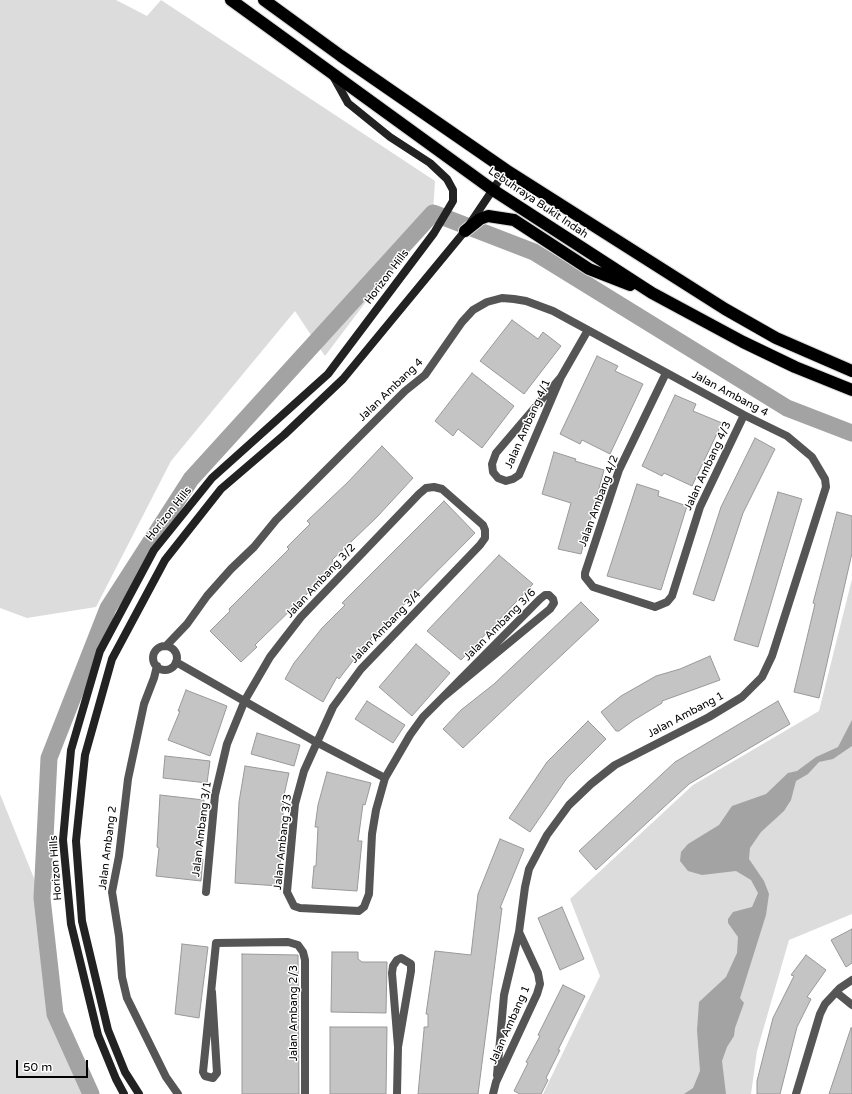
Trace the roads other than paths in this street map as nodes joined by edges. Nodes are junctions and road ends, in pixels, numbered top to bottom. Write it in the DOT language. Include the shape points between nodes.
graph roads {
  1 [pos="231,0"];
  2 [pos="264,0"];
  3 [pos="331,72"];
  4 [pos="506,170"];
  5 [pos="493,190"];
  6 [pos="464,231"];
  7 [pos="652,293"];
  8 [pos="588,330"];
  9 [pos="852,372"];
  10 [pos="666,373"];
  11 [pos="561,377"];
  12 [pos="852,390"];
  13 [pos="744,415"];
  14 [pos="826,487"];
  15 [pos="485,538"];
  16 [pos="672,596"];
  17 [pos="166,646"];
  18 [pos="176,662"];
  19 [pos="157,666"];
  20 [pos="442,698"];
  21 [pos="245,700"];
  22 [pos="316,742"];
  23 [pos="385,778"];
  24 [pos="206,892"];
  25 [pos="364,907"];
  26 [pos="519,932"];
  27 [pos="852,980"];
  28 [pos="212,992"];
  29 [pos="836,992"];
  30 [pos="852,1004"];
  31 [pos="398,1047"];
  32 [pos="496,1082"];
  33 [pos="124,1094"];
  34 [pos="139,1094"];
  35 [pos="178,1094"];
  36 [pos="306,1094"];
  37 [pos="396,1094"];
  38 [pos="493,1094"];
  39 [pos="796,1094"];
  1 -- 3 [label="highway, Lebuhraya Bukit Indah"];
  2 -- 4 [label="highway, Lebuhraya Bukit Indah"];
  3 -- 5 [label="highway, Lebuhraya Bukit Indah"];
  3 -- 33 [label="street, Horizon Hills" via="348,103 390,137 430,163 447,179 453,190 453,201 434,233 328,374 212,478 154,550 100,651 71,750 63,840 74,939 98,1035"];
  4 -- 5 [label="street, Horizon Hills"];
  4 -- 9 [label="highway, Lebuhraya Bukit Indah" via="725,309 776,338"];
  5 -- 6 [label="street, Horizon Hills"];
  5 -- 7 [label="highway, Lebuhraya Bukit Indah"];
  6 -- 7 [label="highway" via="488,216 514,220 589,269"];
  6 -- 34 [label="street, Horizon Hills" via="343,379 284,435 221,489 165,560 112,659 85,755 76,841 82,921 108,1030 126,1072"];
  7 -- 12 [label="highway, Lebuhraya Bukit Indah" via="743,342"];
  8 -- 10 [label="street, Jalan Ambang 4"];
  8 -- 11 [label="street, Jalan Ambang 4/1"];
  8 -- 17 [label="street, Jalan Ambang 4" via="553,311 526,301 502,298 487,302 473,310 452,335 425,375 405,391 276,520"];
  10 -- 13 [label="street, Jalan Ambang 4"];
  10 -- 16 [label="street, Jalan Ambang 4/2" via="619,470 585,573 588,583 593,587 655,608 667,602"];
  11 -- 11 [label="street, Jalan Ambang 4/1" via="496,453 492,464 493,472 498,478 506,481 519,475"];
  13 -- 14 [label="street, Jalan Ambang 4" via="787,436 801,446 821,470"];
  13 -- 16 [label="street, Jalan Ambang 4/3" via="700,506"];
  14 -- 26 [label="street, Jalan Ambang 1" via="772,656 762,677 742,697 709,717 616,765 569,805 547,835 529,869"];
  15 -- 21 [label="street, Jalan Ambang 3/2" via="486,530 483,525 442,489 426,488 297,622 270,657"];
  15 -- 22 [label="street, Jalan Ambang 3/4" via="361,668 333,707"];
  17 -- 18 [label="street" via="175,652"];
  17 -- 19 [label="street" via="159,647 154,653 153,660"];
  18 -- 19 [label="street" via="168,669"];
  18 -- 21 [label="street"];
  19 -- 35 [label="street, Jalan Ambang 2" via="144,704 128,779 112,892 122,977 127,998 166,1078"];
  20 -- 20 [label="street, Jalan Ambang 3/6" via="550,609 554,603 553,599 549,595 540,598"];
  20 -- 23 [label="street, Jalan Ambang 3/6" via="410,735"];
  21 -- 22 [label="street"];
  21 -- 24 [label="street, Jalan Ambang 3/1" via="227,744 215,795"];
  22 -- 23 [label="street"];
  22 -- 25 [label="street, Jalan Ambang 3/3" via="304,771 295,804 287,892 294,906 300,908 359,911"];
  23 -- 25 [label="street, Jalan Ambang 3/6" via="372,834 369,894"];
  26 -- 32 [label="street, Jalan Ambang 1" via="504,995"];
  26 -- 32 [label="street, Jalan Ambang 1" via="538,973 540,984"];
  27 -- 29 [label="street"];
  28 -- 28 [label="street, Jalan Ambang 2/3" via="203,1072 205,1076 212,1078 217,1073"];
  28 -- 36 [label="street, Jalan Ambang 2/3" via="216,943 288,942 298,945 305,960"];
  29 -- 30 [label="street"];
  29 -- 39 [label="street" via="820,1014"];
  31 -- 31 [label="street" via="392,973 393,966 401,958 411,964 411,971"];
  31 -- 37 [label="street"];
  32 -- 38 [label="street, Jalan Ambang 1"];
}
